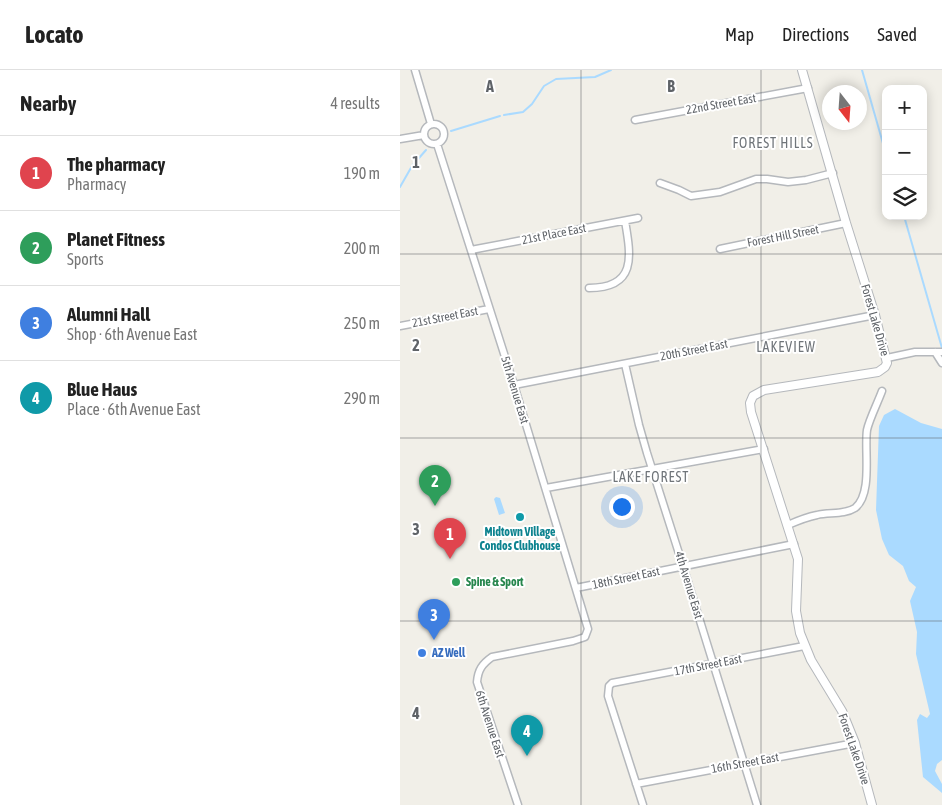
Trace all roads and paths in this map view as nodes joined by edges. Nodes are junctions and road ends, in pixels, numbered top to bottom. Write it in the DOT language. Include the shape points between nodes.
graph roads {
  1 [pos="415,70"];
  2 [pos="802,70"];
  3 [pos="808,88"];
  4 [pos="635,120"];
  5 [pos="431,124"];
  6 [pos="424,135"];
  7 [pos="400,139"];
  8 [pos="437,144"];
  9 [pos="832,173"];
  10 [pos="660,183"];
  11 [pos="638,218"];
  12 [pos="625,221"];
  13 [pos="846,223"];
  14 [pos="720,249"];
  15 [pos="471,250"];
  16 [pos="589,288"];
  17 [pos="489,309"];
  18 [pos="875,315"];
  19 [pos="400,326"];
  20 [pos="938,352"];
  21 [pos="887,358"];
  22 [pos="942,363"];
  23 [pos="625,364"];
  24 [pos="514,385"];
  25 [pos="882,391"];
  26 [pos="764,449"];
  27 [pos="652,469"];
  28 [pos="546,488"];
  29 [pos="788,525"];
  30 [pos="794,544"];
  31 [pos="684,566"];
  32 [pos="576,588"];
  33 [pos="804,646"];
  34 [pos="714,664"];
  35 [pos="479,670"];
  36 [pos="855,743"];
  37 [pos="744,764"];
  38 [pos="636,784"];
  39 [pos="518,805"];
  40 [pos="643,805"];
  41 [pos="757,805"];
  42 [pos="872,805"];
  1 -- 5 [label="street"];
  2 -- 3 [label="street, Forest Lake Drive"];
  3 -- 4 [label="street, 22nd Street East"];
  3 -- 9 [label="street, Forest Lake Drive"];
  5 -- 6 [label="street"];
  5 -- 8 [label="street" via="439,124 444,130 444,138"];
  6 -- 7 [label="street"];
  6 -- 8 [label="street" via="427,141"];
  8 -- 15 [label="street, 5th Avenue East"];
  9 -- 10 [label="street" via="788,182 756,179 720,192 691,196"];
  9 -- 13 [label="street, Forest Lake Drive"];
  11 -- 12 [label="street, 21st Place East"];
  12 -- 15 [label="street, 21st Place East"];
  12 -- 16 [label="street" via="630,248 629,264 623,277 601,288"];
  13 -- 14 [label="street, Forest Hill Street"];
  13 -- 18 [label="street, Forest Lake Drive"];
  15 -- 17 [label="street, 5th Avenue East"];
  17 -- 19 [label="street, 21st Street East"];
  17 -- 24 [label="street, 5th Avenue East"];
  18 -- 21 [label="street, Forest Lake Drive"];
  18 -- 23 [label="street, 20th Street East"];
  20 -- 21 [label="street" via="915,352"];
  20 -- 22 [label="street"];
  21 -- 26 [label="street, Forest Lake Drive" via="885,368 878,372 758,392 752,396 751,412"];
  23 -- 24 [label="street, 20th Street East"];
  23 -- 27 [label="street, 4th Avenue East" via="638,425"];
  24 -- 28 [label="street, 5th Avenue East"];
  25 -- 29 [label="street" via="867,431 867,475 859,503 847,511 818,515"];
  26 -- 27 [label="street"];
  26 -- 29 [label="street, Forest Lake Drive"];
  27 -- 28 [label="street"];
  27 -- 31 [label="street, 4th Avenue East"];
  28 -- 32 [label="street, 5th Avenue East"];
  29 -- 30 [label="street, Forest Lake Drive"];
  30 -- 31 [label="street, 18th Street East"];
  30 -- 33 [label="street, Forest Lake Drive" via="798,566 796,611"];
  31 -- 32 [label="street, 18th Street East"];
  31 -- 34 [label="street, 4th Avenue East"];
  32 -- 35 [label="street, 5th Avenue East" via="588,629 586,637 492,657"];
  33 -- 34 [label="street, 17th Street East"];
  33 -- 36 [label="street, Forest Lake Drive" via="842,711"];
  34 -- 37 [label="street, 4th Avenue East"];
  34 -- 38 [label="street, 17th Street East" via="612,683 608,696"];
  35 -- 39 [label="street, 6th Avenue East" via="477,682"];
  36 -- 37 [label="street, 16th Street East"];
  36 -- 42 [label="street, Forest Lake Drive"];
  37 -- 38 [label="street, 16th Street East"];
  37 -- 41 [label="street, 4th Avenue East"];
  38 -- 40 [label="street"];
}
